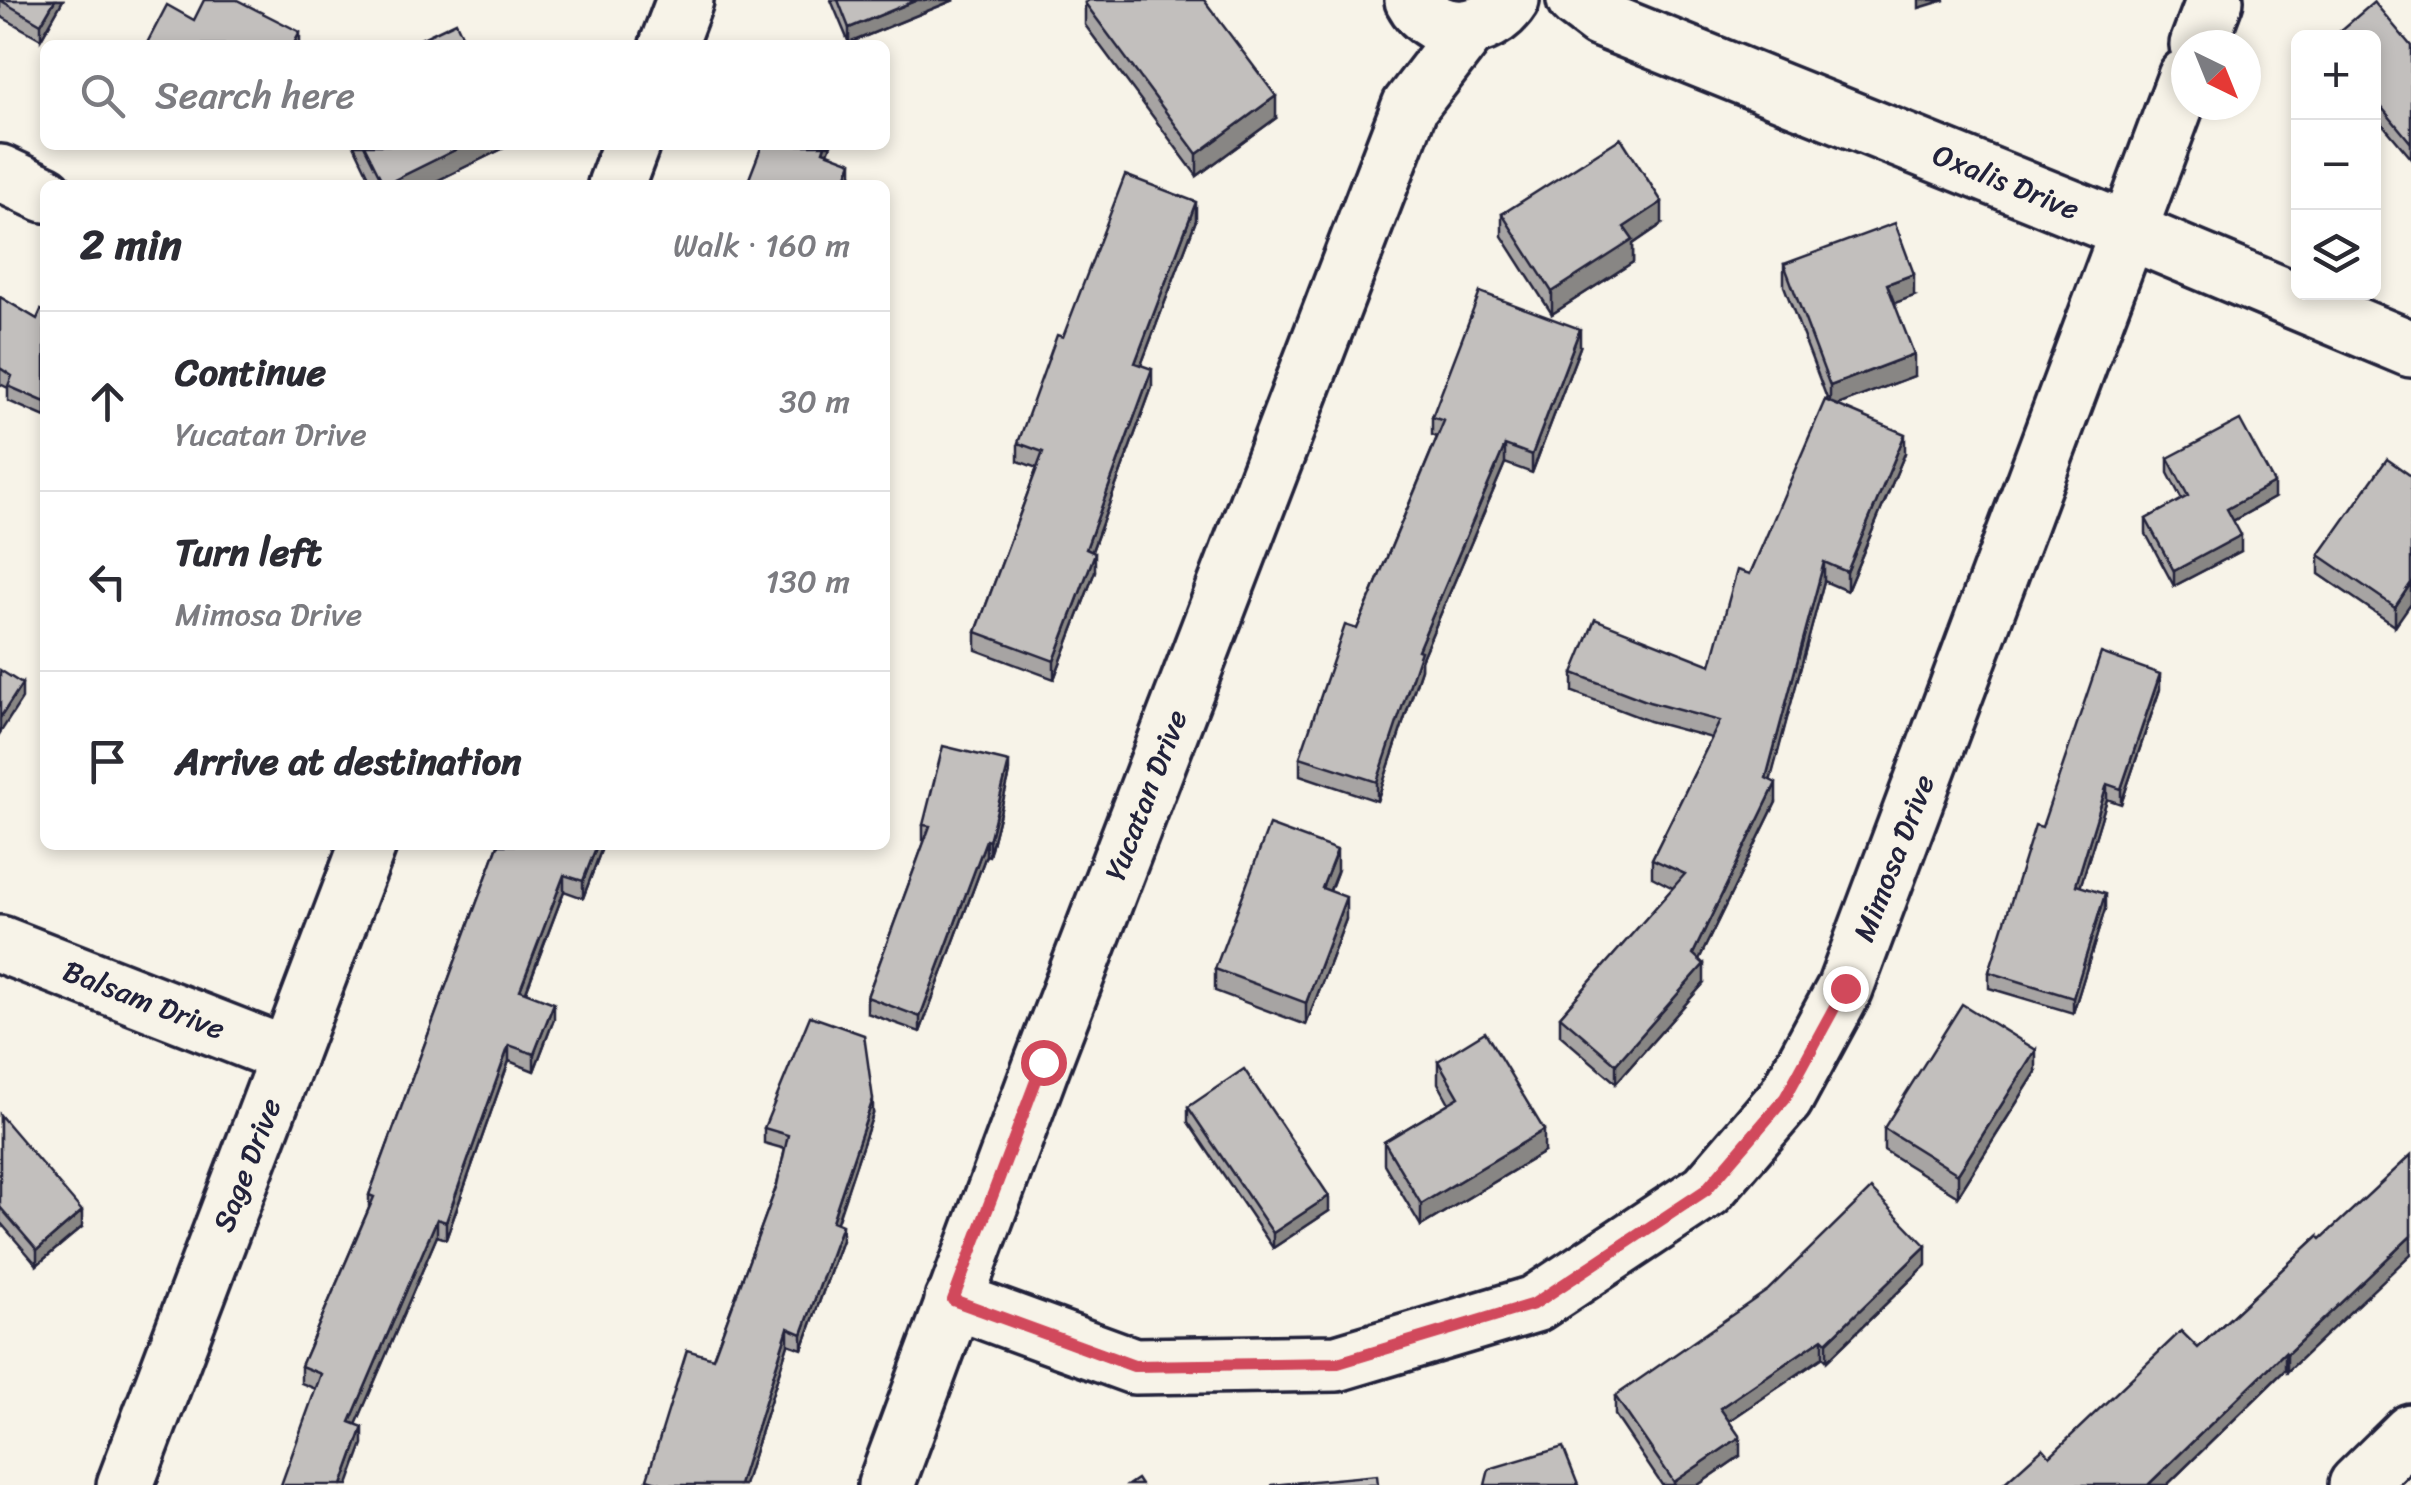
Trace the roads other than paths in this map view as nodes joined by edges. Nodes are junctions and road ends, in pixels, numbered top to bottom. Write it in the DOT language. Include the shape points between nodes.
graph roads {
  1 [pos="685,0"];
  2 [pos="2215,0"];
  3 [pos="1415,4"];
  4 [pos="1587,10"];
  5 [pos="1495,13"];
  6 [pos="2204,30"];
  7 [pos="670,40"];
  8 [pos="1410,106"];
  9 [pos="2171,118"];
  10 [pos="629,150"];
  11 [pos="0,174"];
  12 [pos="618,180"];
  13 [pos="40,192"];
  14 [pos="2128,231"];
  15 [pos="2411,349"];
  16 [pos="366,850"];
  17 [pos="0,944"];
  18 [pos="288,1056"];
  19 [pos="953,1300"];
  20 [pos="2411,1432"];
  21 [pos="125,1485"];
  22 [pos="886,1485"];
  23 [pos="2357,1485"];
  1 -- 7 [label="street"];
  2 -- 6 [label="street"];
  3 -- 5 [label="street, Oxalis Drive" via="1449,28"];
  3 -- 8 [label="street, Yucatan Drive"];
  4 -- 5 [label="street, Oxalis Drive"];
  4 -- 14 [label="street, Oxalis Drive"];
  5 -- 8 [label="street, Yucatan Drive"];
  8 -- 19 [label="street, Yucatan Drive"];
  9 -- 14 [label="street, Mimosa Drive"];
  10 -- 12 [label="street"];
  11 -- 13 [label="street"];
  14 -- 15 [label="street, Oxalis Drive"];
  14 -- 19 [label="street, Mimosa Drive" via="1845,988 1785,1098 1706,1190 1534,1304 1338,1363 1134,1366"];
  16 -- 18 [label="street, Sage Drive"];
  17 -- 18 [label="street, Balsam Drive"];
  18 -- 21 [label="street, Sage Drive"];
  19 -- 22 [label="street, Yucatan Drive"];
  20 -- 23 [label="street"];
}
